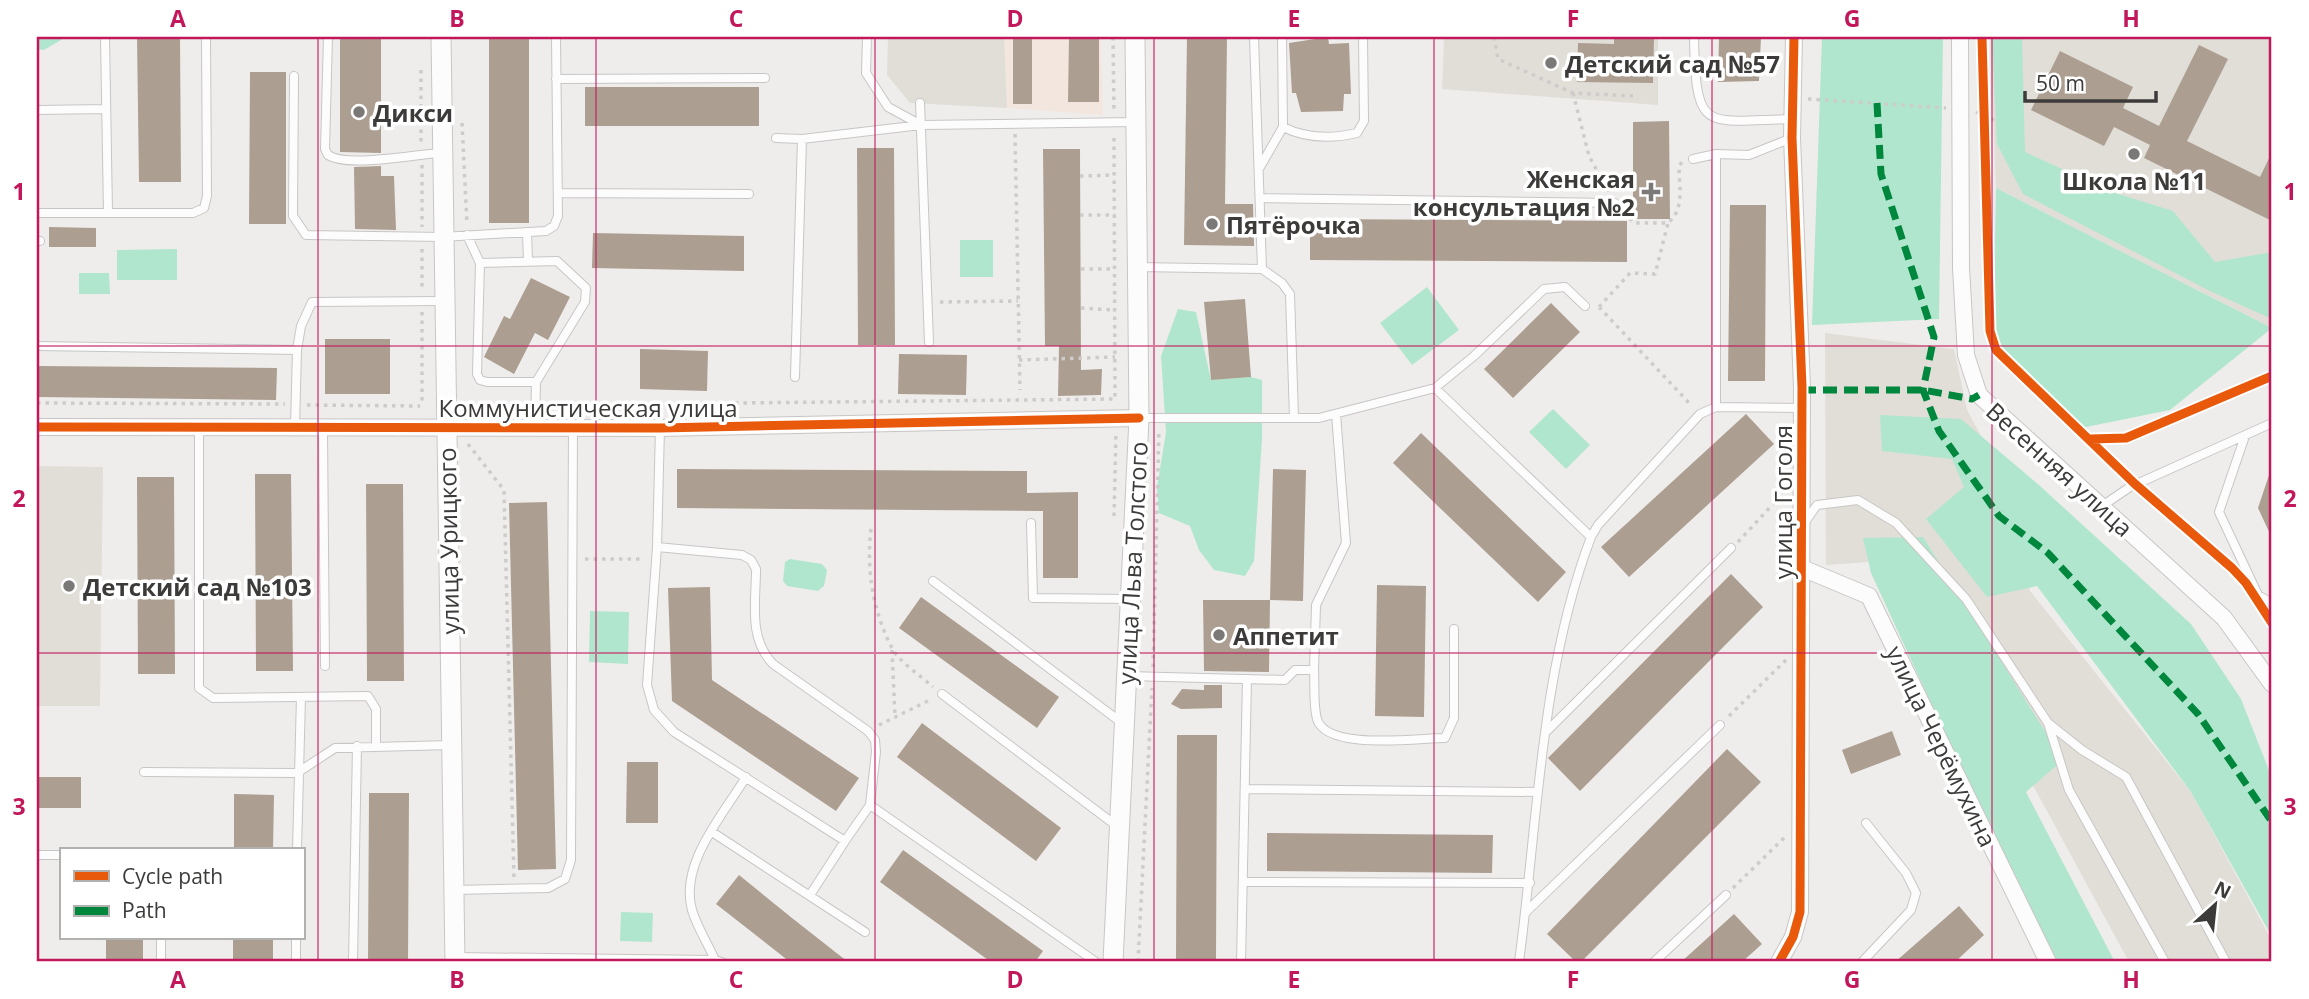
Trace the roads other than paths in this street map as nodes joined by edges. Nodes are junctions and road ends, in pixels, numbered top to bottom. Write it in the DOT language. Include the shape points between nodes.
graph roads {
  1 [pos="105,37"];
  2 [pos="206,37"];
  3 [pos="328,37"];
  4 [pos="441,37"];
  5 [pos="556,37"];
  6 [pos="867,37"];
  7 [pos="1135,37"];
  8 [pos="1254,37"];
  9 [pos="1282,37"];
  10 [pos="1363,37"];
  11 [pos="1695,37"];
  12 [pos="1794,37"];
  13 [pos="1960,37"];
  14 [pos="294,76"];
  15 [pos="765,78"];
  16 [pos="556,79"];
  17 [pos="920,103"];
  18 [pos="37,110"];
  19 [pos="106,110"];
  20 [pos="1793,119"];
  21 [pos="1136,122"];
  22 [pos="921,125"];
  23 [pos="1283,127"];
  24 [pos="776,138"];
  25 [pos="1792,138"];
  26 [pos="802,139"];
  27 [pos="431,154"];
  28 [pos="1716,154"];
  29 [pos="1693,159"];
  30 [pos="1260,167"];
  31 [pos="558,193"];
  32 [pos="749,194"];
  33 [pos="1261,198"];
  34 [pos="1615,203"];
  35 [pos="37,213"];
  36 [pos="108,213"];
  37 [pos="527,232"];
  38 [pos="467,236"];
  39 [pos="442,237"];
  40 [pos="528,261"];
  41 [pos="480,262"];
  42 [pos="1137,267"];
  43 [pos="1262,269"];
  44 [pos="443,301"];
  45 [pos="1584,306"];
  46 [pos="929,342"];
  47 [pos="37,346"];
  48 [pos="297,350"];
  49 [pos="795,377"];
  50 [pos="536,382"];
  51 [pos="1435,388"];
  52 [pos="1716,407"];
  53 [pos="1802,408"];
  54 [pos="1336,414"];
  55 [pos="1139,418"];
  56 [pos="1294,418"];
  57 [pos="2272,423"];
  58 [pos="37,427"];
  59 [pos="200,427"];
  60 [pos="295,427"];
  61 [pos="323,427"];
  62 [pos="446,427"];
  63 [pos="535,428"];
  64 [pos="573,428"];
  65 [pos="660,428"];
  66 [pos="2245,436"];
  67 [pos="2102,506"];
  68 [pos="1031,523"];
  69 [pos="1802,527"];
  70 [pos="1591,537"];
  71 [pos="657,547"];
  72 [pos="1731,548"];
  73 [pos="1801,568"];
  74 [pos="933,581"];
  75 [pos="1131,599"];
  76 [pos="2272,603"];
  77 [pos="1454,629"];
  78 [pos="325,666"];
  79 [pos="1314,670"];
  80 [pos="1127,676"];
  81 [pos="1247,680"];
  82 [pos="2272,684"];
  83 [pos="942,694"];
  84 [pos="301,697"];
  85 [pos="2048,723"];
  86 [pos="1124,725"];
  87 [pos="1720,725"];
  88 [pos="1546,732"];
  89 [pos="357,746"];
  90 [pos="376,746"];
  91 [pos="451,746"];
  92 [pos="144,772"];
  93 [pos="297,773"];
  94 [pos="746,777"];
  95 [pos="1245,789"];
  96 [pos="1538,792"];
  97 [pos="870,804"];
  98 [pos="1866,823"];
  99 [pos="1118,827"];
  100 [pos="712,832"];
  101 [pos="845,841"];
  102 [pos="297,848"];
  103 [pos="37,855"];
  104 [pos="60,855"];
  105 [pos="1243,882"];
  106 [pos="1530,883"];
  107 [pos="454,890"];
  108 [pos="810,895"];
  109 [pos="1727,895"];
  110 [pos="1526,912"];
  111 [pos="866,932"];
  112 [pos="161,940"];
  113 [pos="296,940"];
  114 [pos="455,960"];
  115 [pos="718,961"];
  116 [pos="161,962"];
  117 [pos="296,962"];
  118 [pos="353,962"];
  119 [pos="1096,962"];
  120 [pos="1113,962"];
  121 [pos="1241,962"];
  122 [pos="1519,962"];
  123 [pos="1654,962"];
  124 [pos="1779,962"];
  125 [pos="1862,962"];
  126 [pos="2048,962"];
  127 [pos="2165,962"];
  128 [pos="2226,962"];
  1 -- 19 [label="lane"];
  2 -- 36 [label="lane" via="204,208 194,213"];
  3 -- 27 [label="lane" via="328,155 383,159"];
  4 -- 27 [label="street, улица Урицкого"];
  5 -- 16 [label="lane"];
  6 -- 22 [label="lane" via="866,73 888,107"];
  7 -- 21 [label="street, улица Льва Толстого"];
  8 -- 30 [label="lane"];
  9 -- 23 [label="lane"];
  10 -- 23 [label="lane" via="1364,121 1357,133 1299,135"];
  11 -- 20 [label="lane" via="1697,97 1712,117 1723,122"];
  12 -- 20 [label="street, улица Гоголя"];
  13 -- 67 [label="street, Весенняя улица" via="1966,355 1979,396"];
  14 -- 39 [label="lane" via="293,216 301,231 306,235"];
  15 -- 16 [label="lane"];
  16 -- 31 [label="lane"];
  17 -- 22 [label="lane"];
  18 -- 19 [label="lane"];
  19 -- 36 [label="lane"];
  20 -- 25 [label="street, улица Гоголя"];
  21 -- 22 [label="lane"];
  21 -- 42 [label="street, улица Льва Толстого"];
  22 -- 26 [label="lane"];
  22 -- 46 [label="lane"];
  23 -- 30 [label="lane"];
  24 -- 26 [label="lane"];
  25 -- 28 [label="lane" via="1749,155"];
  25 -- 53 [label="street, улица Гоголя"];
  26 -- 49 [label="lane"];
  27 -- 39 [label="street, улица Урицкого"];
  28 -- 29 [label="lane"];
  28 -- 52 [label="lane"];
  30 -- 33 [label="lane"];
  31 -- 32 [label="lane"];
  31 -- 37 [label="lane" via="554,226"];
  33 -- 34 [label="lane"];
  33 -- 43 [label="lane"];
  35 -- 36 [label="lane"];
  37 -- 38 [label="lane"];
  37 -- 40 [label="lane"];
  38 -- 39 [label="lane"];
  38 -- 41 [label="lane"];
  39 -- 44 [label="street, улица Урицкого"];
  40 -- 41 [label="lane"];
  40 -- 50 [label="lane" via="557,261 586,288 585,302"];
  41 -- 50 [label="lane" via="477,374 487,382"];
  42 -- 43 [label="lane"];
  42 -- 55 [label="street, улица Льва Толстого"];
  43 -- 56 [label="lane" via="1290,294"];
  44 -- 48 [label="lane" via="312,302"];
  44 -- 62 [label="street, улица Урицкого"];
  45 -- 51 [label="lane" via="1564,287 1544,289"];
  47 -- 48 [label="lane"];
  48 -- 60 [label="lane"];
  50 -- 63 [label="lane"];
  51 -- 54 [label="lane"];
  51 -- 70 [label="lane"];
  52 -- 53 [label="lane"];
  52 -- 70 [label="lane" via="1700,414"];
  53 -- 69 [label="street, улица Гоголя"];
  54 -- 56 [label="lane"];
  54 -- 79 [label="lane" via="1346,543 1316,606"];
  55 -- 56 [label="lane"];
  55 -- 65 [label="street, Коммунистическая улица"];
  55 -- 75 [label="street, улица Льва Толстого"];
  57 -- 66 [label="lane"];
  58 -- 59 [label="street, Коммунистическая улица"];
  59 -- 60 [label="street, Коммунистическая улица"];
  59 -- 84 [label="lane" via="199,688 213,698"];
  60 -- 61 [label="street, Коммунистическая улица"];
  61 -- 62 [label="street, Коммунистическая улица"];
  61 -- 78 [label="lane"];
  62 -- 63 [label="street, Коммунистическая улица"];
  62 -- 91 [label="street, улица Урицкого"];
  63 -- 64 [label="street, Коммунистическая улица"];
  64 -- 65 [label="street, Коммунистическая улица"];
  64 -- 107 [label="lane" via="571,860 565,879 548,888"];
  65 -- 71 [label="lane"];
  66 -- 67 [label="lane" via="2130,486"];
  66 -- 76 [label="lane" via="2219,512 2258,595"];
  67 -- 82 [label="street, Весенняя улица" via="2224,618"];
  68 -- 75 [label="lane" via="1033,598"];
  69 -- 73 [label="street, улица Гоголя"];
  69 -- 85 [label="lane" via="1818,505 1858,500 1896,523 1966,599"];
  70 -- 88 [label="lane" via="1562,642"];
  71 -- 94 [label="lane" via="647,685 654,710 674,732"];
  71 -- 97 [label="lane" via="742,555 751,560 756,569 755,633 761,651 875,740"];
  72 -- 88 [label="lane"];
  73 -- 124 [label="street, улица Гоголя" via="1800,912"];
  73 -- 126 [label="street, улица Черёмухина" via="1869,596"];
  74 -- 86 [label="lane"];
  75 -- 80 [label="street, улица Льва Толстого"];
  77 -- 79 [label="lane" via="1454,718 1445,738 1343,740 1325,731 1317,720"];
  79 -- 81 [label="lane" via="1295,670 1285,680"];
  80 -- 81 [label="lane"];
  80 -- 86 [label="street, улица Льва Толстого"];
  81 -- 95 [label="lane"];
  83 -- 99 [label="lane"];
  84 -- 90 [label="lane" via="368,696 376,709"];
  84 -- 93 [label="lane"];
  85 -- 127 [label="lane" via="2069,789"];
  85 -- 128 [label="lane" via="2126,776"];
  86 -- 99 [label="street, улица Льва Толстого"];
  87 -- 110 [label="lane"];
  88 -- 96 [label="lane"];
  89 -- 90 [label="lane"];
  89 -- 93 [label="lane" via="335,748"];
  89 -- 118 [label="lane"];
  90 -- 91 [label="lane"];
  91 -- 107 [label="street, улица Урицкого"];
  92 -- 93 [label="lane"];
  93 -- 102 [label="lane"];
  94 -- 100 [label="lane"];
  94 -- 101 [label="lane"];
  95 -- 96 [label="lane"];
  95 -- 105 [label="lane"];
  96 -- 106 [label="lane"];
  97 -- 101 [label="lane"];
  97 -- 119 [label="lane"];
  98 -- 125 [label="lane" via="1916,892 1911,910"];
  99 -- 120 [label="street, улица Льва Толстого"];
  100 -- 108 [label="lane"];
  100 -- 115 [label="lane" via="689,884 693,910"];
  101 -- 108 [label="lane"];
  103 -- 104 [label="lane"];
  105 -- 106 [label="lane"];
  105 -- 121 [label="lane"];
  106 -- 110 [label="lane"];
  107 -- 114 [label="street, улица Урицкого"];
  108 -- 111 [label="lane"];
  109 -- 123 [label="lane"];
  110 -- 122 [label="lane"];
  112 -- 116 [label="lane"];
  113 -- 117 [label="lane"];
  114 -- 115 [label="lane"];
}
